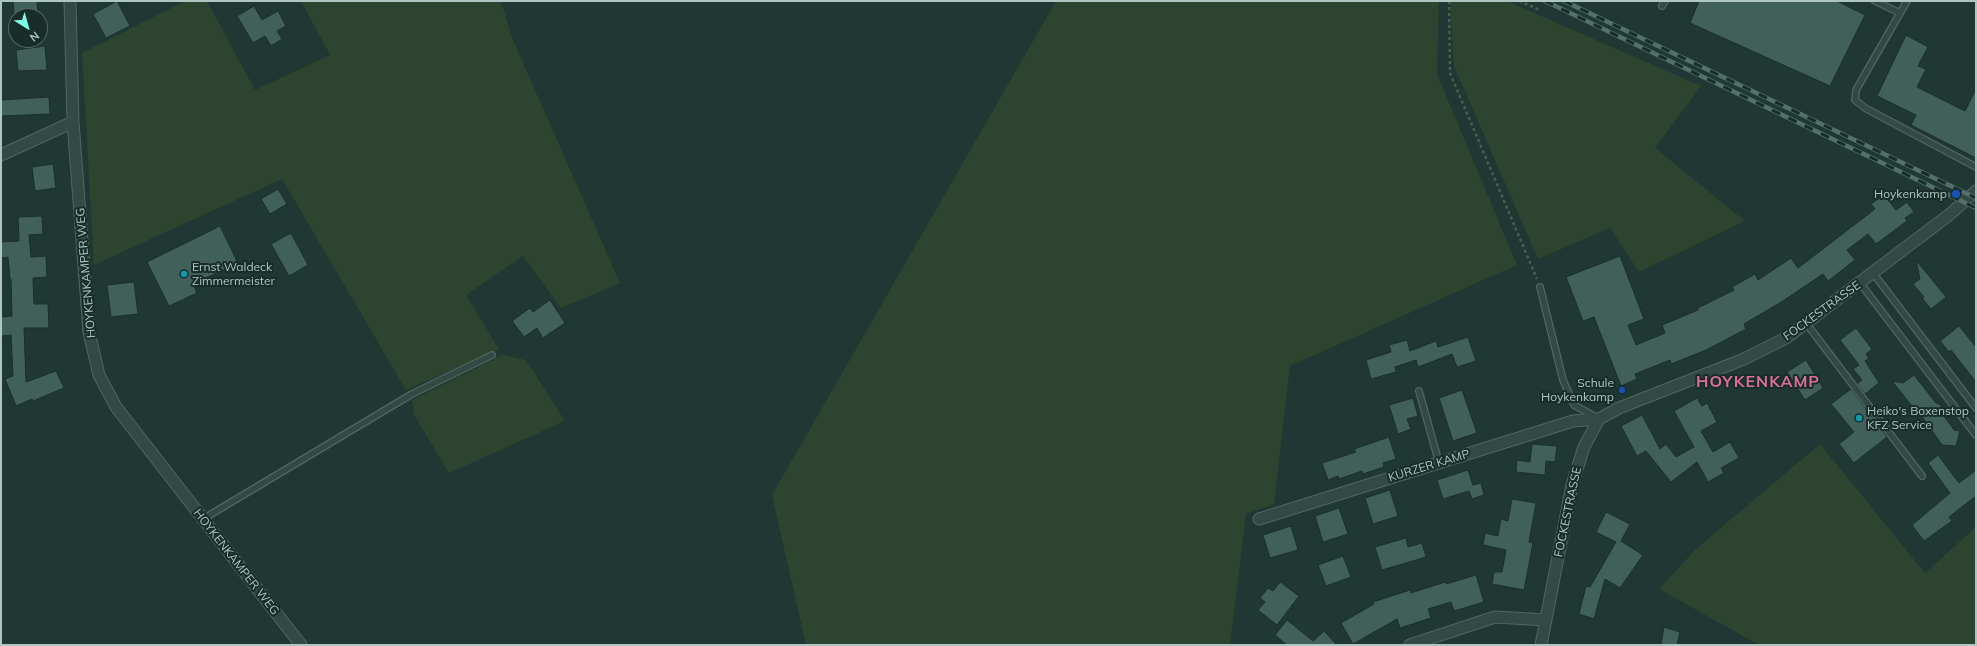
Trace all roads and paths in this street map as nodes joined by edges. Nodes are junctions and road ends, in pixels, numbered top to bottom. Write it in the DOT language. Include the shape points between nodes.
graph roads {
  1 [pos="70,1"];
  2 [pos="1449,1"];
  3 [pos="1519,1"];
  4 [pos="1875,1"];
  5 [pos="1907,1"];
  6 [pos="1540,10"];
  7 [pos="1900,13"];
  8 [pos="73,122"];
  9 [pos="1,154"];
  10 [pos="1976,167"];
  11 [pos="1976,191"];
  12 [pos="1873,273"];
  13 [pos="1860,283"];
  14 [pos="1540,287"];
  15 [pos="1806,323"];
  16 [pos="492,355"];
  17 [pos="1419,390"];
  18 [pos="1976,408"];
  19 [pos="1599,419"];
  20 [pos="1976,435"];
  21 [pos="1439,463"];
  22 [pos="1922,476"];
  23 [pos="203,519"];
  24 [pos="1259,519"];
  25 [pos="1546,620"];
  26 [pos="301,645"];
  27 [pos="1410,645"];
  28 [pos="1541,645"];
  1 -- 8 [label="street, HOYKENKAMPER WEG"];
  2 -- 14 [label="path" via="1450,74"];
  3 -- 6 [label="path"];
  4 -- 7 [label="lane"];
  5 -- 7 [label="lane"];
  7 -- 10 [label="lane" via="1856,90 1855,100 1865,108"];
  8 -- 9 [label="street"];
  8 -- 23 [label="street, HOYKENKAMPER WEG" via="89,332 99,375 116,407"];
  11 -- 12 [label="street, FOCKESTRASSE"];
  12 -- 13 [label="street, FOCKESTRASSE"];
  12 -- 18 [label="lane"];
  13 -- 15 [label="street, FOCKESTRASSE"];
  13 -- 20 [label="lane"];
  14 -- 19 [label="lane" via="1563,380 1574,405"];
  15 -- 19 [label="street, FOCKESTRASSE" via="1786,338 1744,359 1619,408"];
  15 -- 22 [label="lane"];
  16 -- 23 [label="lane" via="412,394"];
  17 -- 21 [label="lane"];
  19 -- 21 [label="street, KURZER KAMP" via="1573,421"];
  19 -- 25 [label="street, FOCKESTRASSE" via="1584,448 1572,485"];
  21 -- 24 [label="street, KURZER KAMP"];
  23 -- 26 [label="street, HOYKENKAMPER WEG"];
  25 -- 27 [label="street" via="1495,617"];
  25 -- 28 [label="street, FOCKESTRASSE"];
}
